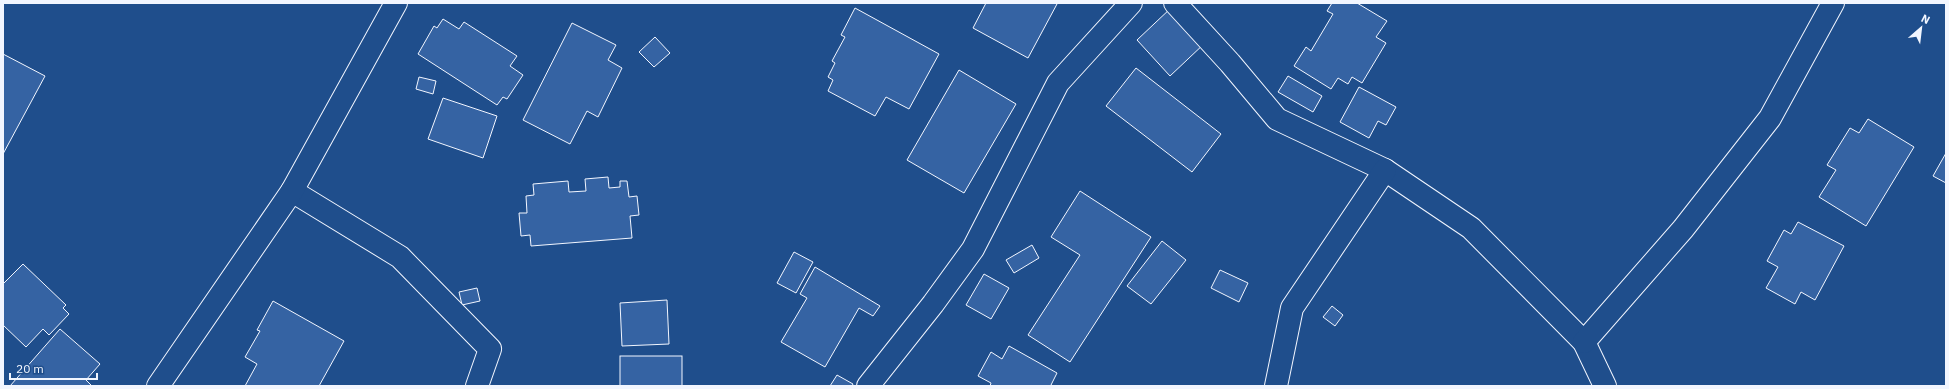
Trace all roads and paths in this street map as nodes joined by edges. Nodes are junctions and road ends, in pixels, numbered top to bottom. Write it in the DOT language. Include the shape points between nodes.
graph roads {
  1 [pos="396,3"];
  2 [pos="1132,3"];
  3 [pos="1175,3"];
  4 [pos="1833,3"];
  5 [pos="1385,170"];
  6 [pos="292,190"];
  7 [pos="1584,342"];
  8 [pos="158,386"];
  9 [pos="476,386"];
  10 [pos="868,386"];
  11 [pos="1276,386"];
  12 [pos="1605,386"];
  1 -- 6 [label="street"];
  2 -- 10 [label="street" via="1058,83 973,249"];
  3 -- 5 [label="street" via="1230,62 1277,119"];
  4 -- 7 [label="street" via="1770,118 1682,229"];
  5 -- 7 [label="street" via="1471,228"];
  5 -- 11 [label="street" via="1292,308"];
  6 -- 8 [label="street"];
  6 -- 9 [label="street" via="400,257 490,349"];
  7 -- 12 [label="street"];
}
